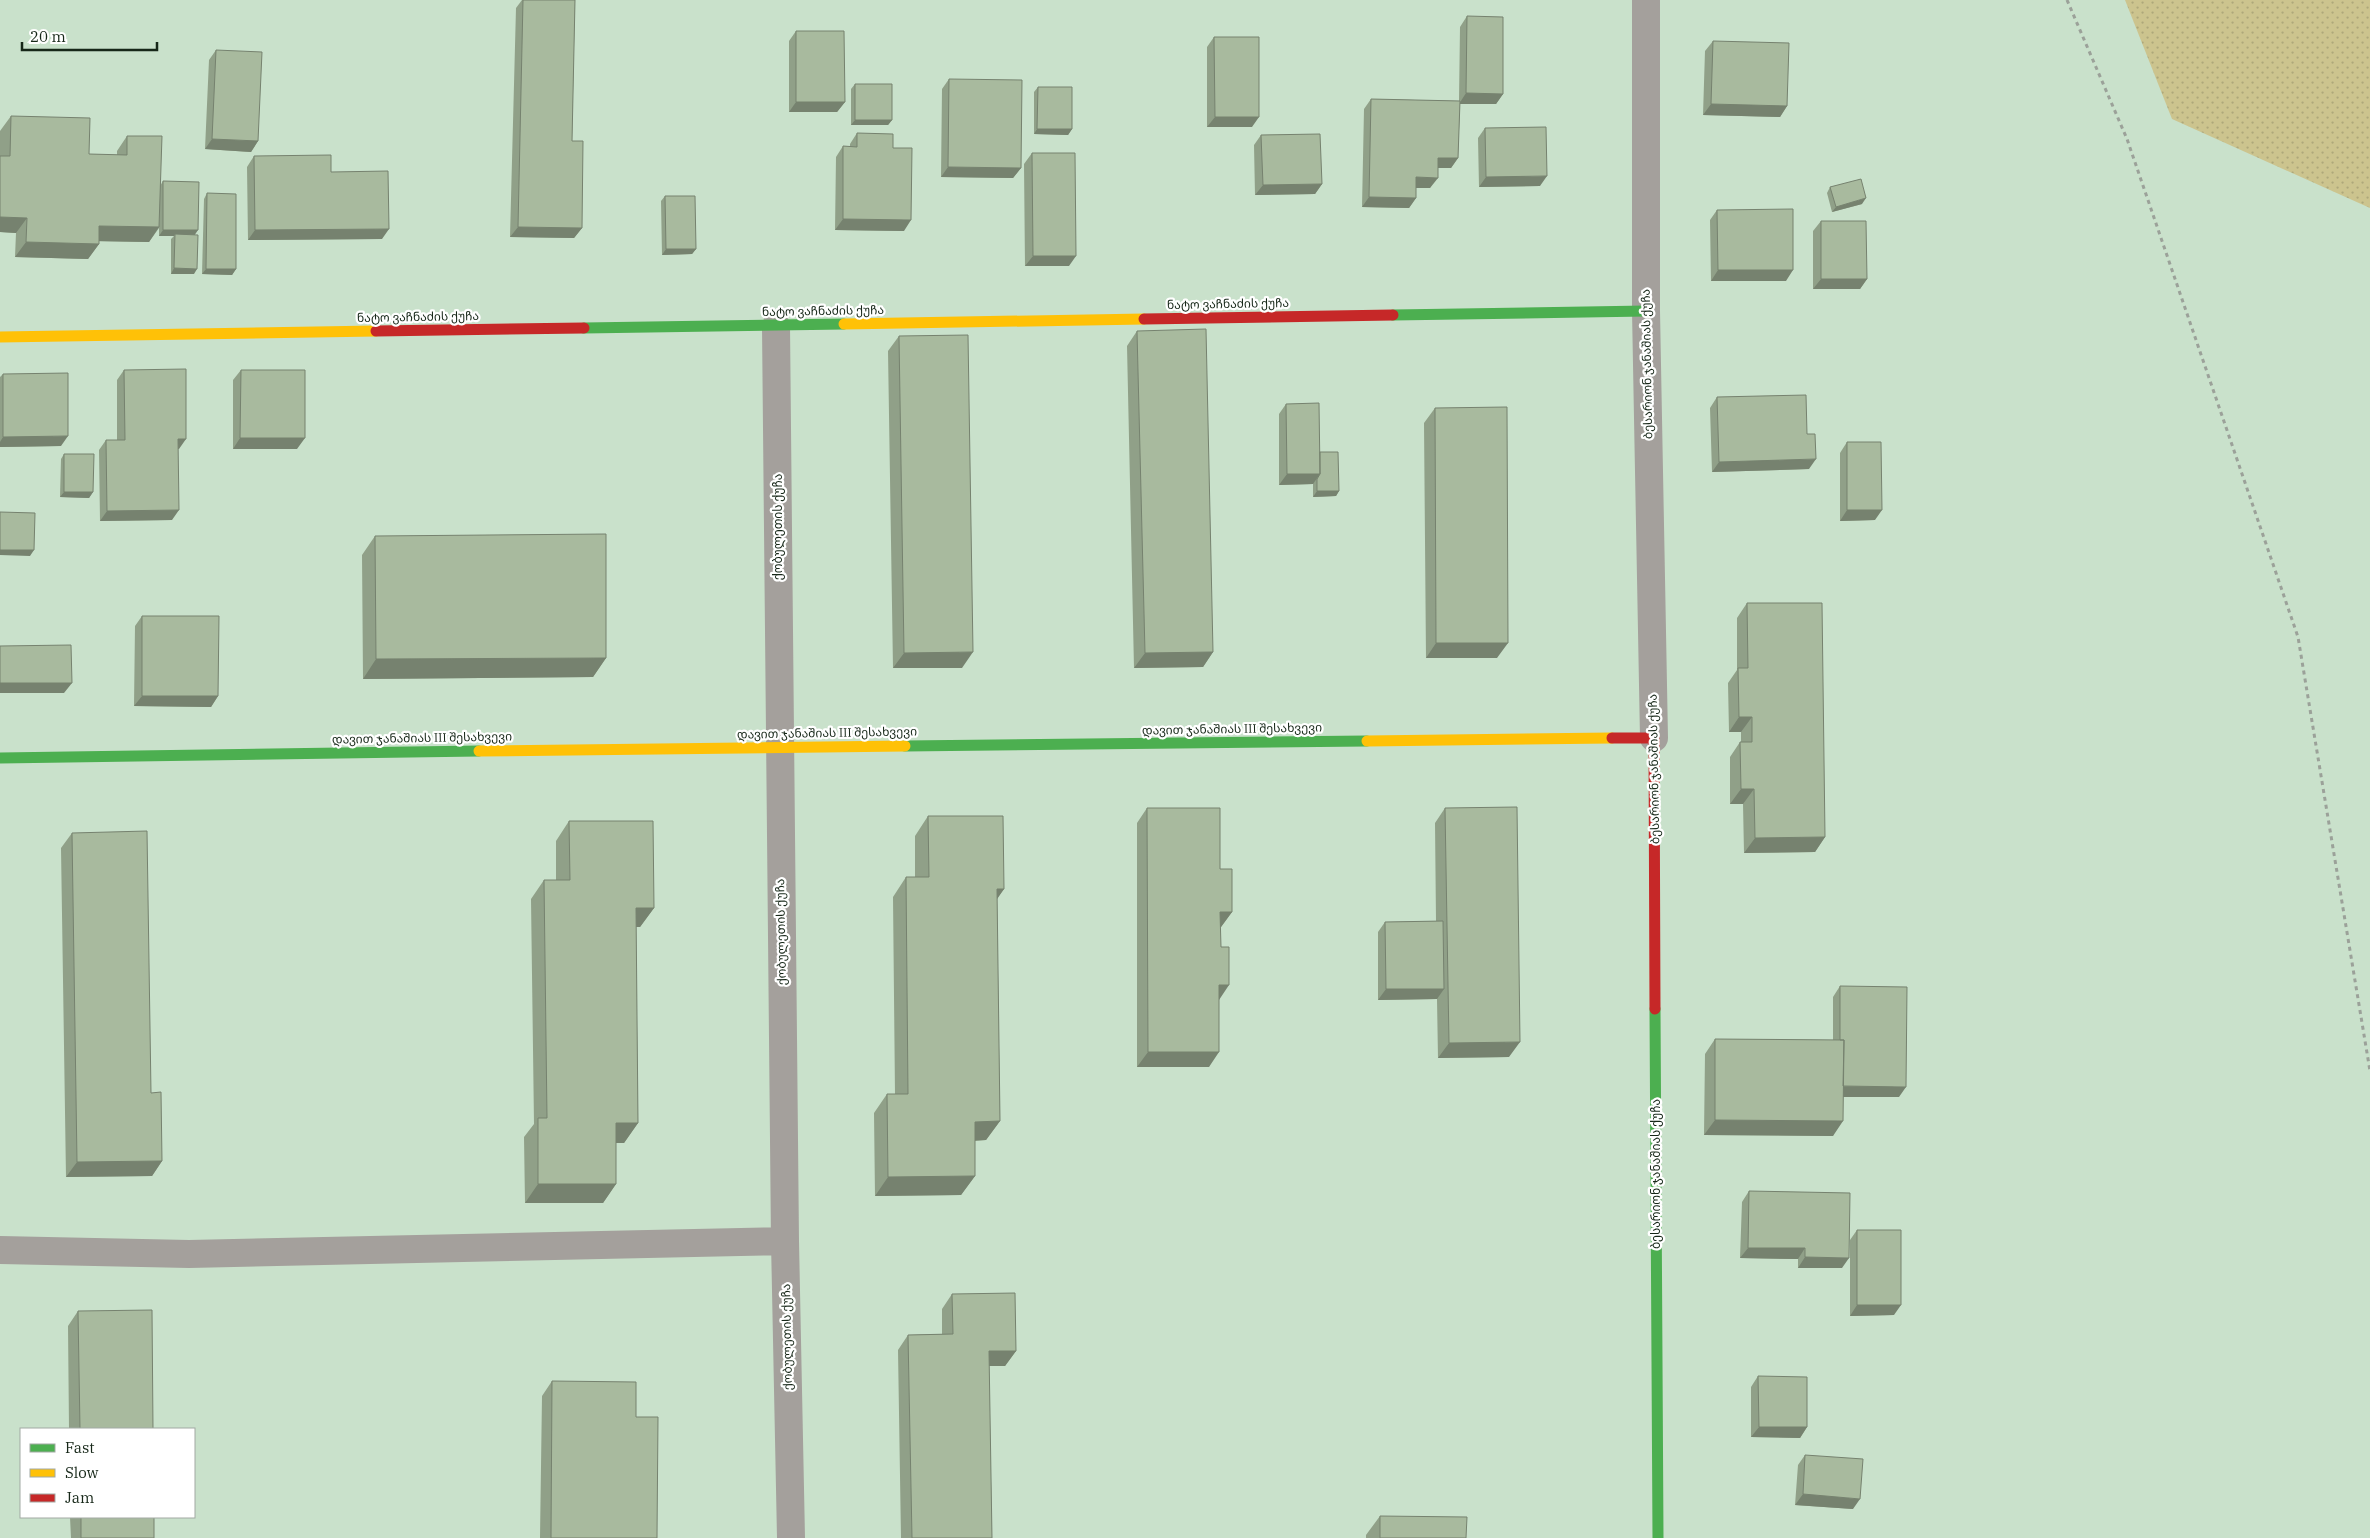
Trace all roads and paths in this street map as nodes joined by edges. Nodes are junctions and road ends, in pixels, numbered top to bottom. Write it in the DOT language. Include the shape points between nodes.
graph roads {
  1 [pos="1646,0"];
  2 [pos="2067,0"];
  3 [pos="1646,311"];
  4 [pos="776,326"];
  5 [pos="0,337"];
  6 [pos="1654,738"];
  7 [pos="779,747"];
  8 [pos="0,758"];
  9 [pos="2370,1071"];
  10 [pos="785,1241"];
  11 [pos="0,1250"];
  12 [pos="791,1538"];
  13 [pos="1658,1538"];
  1 -- 3 [label="street, ბესარიონ ჯანაშიას ქუჩა"];
  2 -- 9 [label="path" via="2127,139 2298,637"];
  3 -- 4 [label="street, ნატო ვაჩნაძის ქუჩა"];
  3 -- 6 [label="street, ბესარიონ ჯანაშიას ქუჩა"];
  4 -- 5 [label="street, ნატო ვაჩნაძის ქუჩა"];
  4 -- 7 [label="street, ქობულეთის ქუჩა"];
  6 -- 7 [label="street, დავით ჯანაშიას III შესახვევი"];
  6 -- 13 [label="street, ბესარიონ ჯანაშიას ქუჩა"];
  7 -- 8 [label="street, დავით ჯანაშიას III შესახვევი"];
  7 -- 10 [label="street, ქობულეთის ქუჩა"];
  10 -- 11 [label="street" via="188,1254"];
  10 -- 12 [label="street, ქობულეთის ქუჩა"];
}
